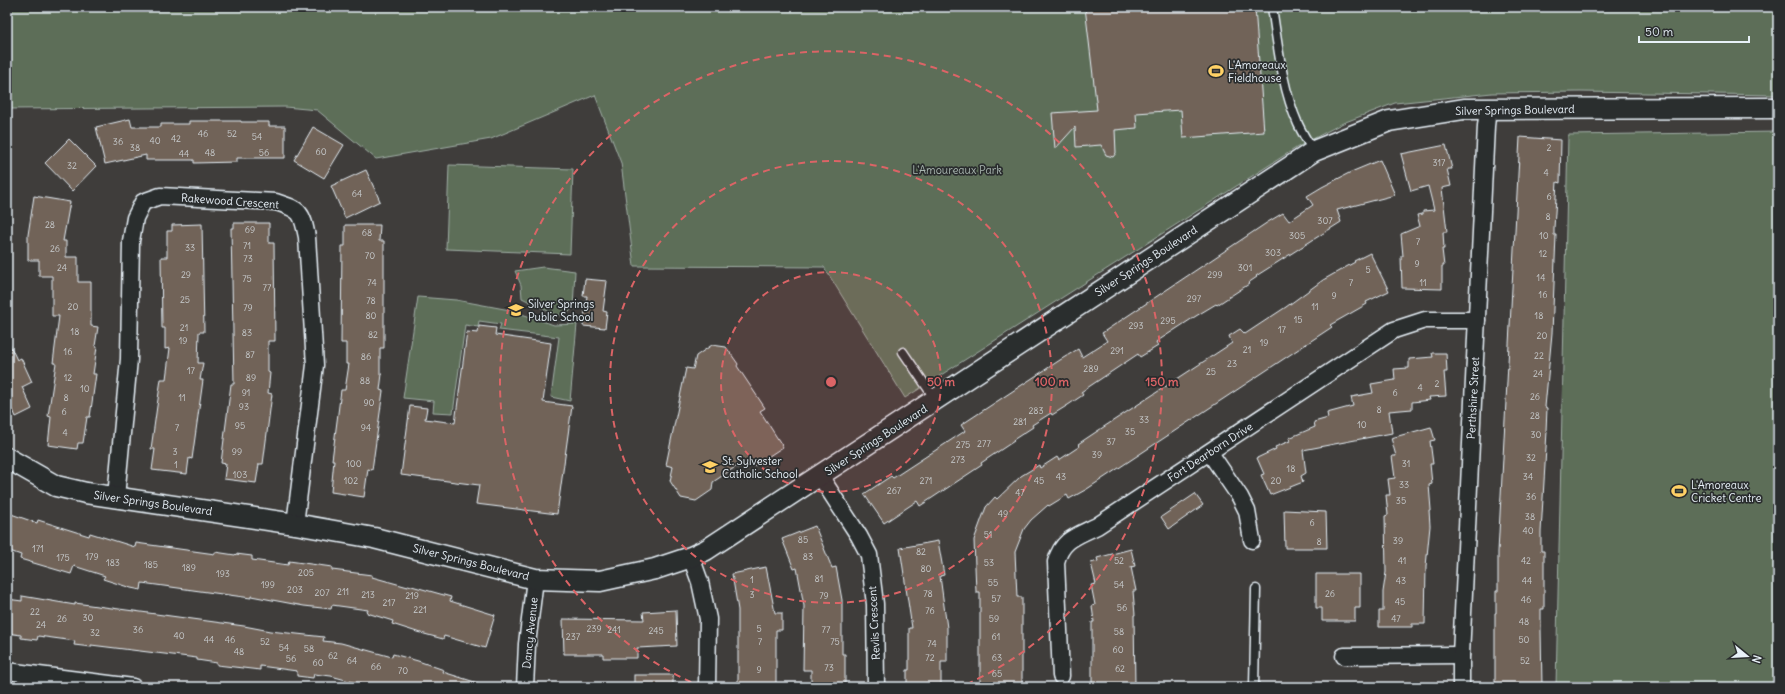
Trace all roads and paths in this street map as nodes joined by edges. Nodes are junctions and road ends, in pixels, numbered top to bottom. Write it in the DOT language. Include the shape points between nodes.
graph roads {
  1 [pos="1272,7"];
  2 [pos="1488,108"];
  3 [pos="1778,108"];
  4 [pos="1314,151"];
  5 [pos="1477,320"];
  6 [pos="903,352"];
  7 [pos="936,400"];
  8 [pos="1210,453"];
  9 [pos="7,458"];
  10 [pos="820,476"];
  11 [pos="116,497"];
  12 [pos="295,524"];
  13 [pos="1252,540"];
  14 [pos="691,557"];
  15 [pos="535,579"];
  16 [pos="1256,589"];
  17 [pos="1344,656"];
  18 [pos="1461,656"];
  19 [pos="7,671"];
  20 [pos="1061,676"];
  21 [pos="133,687"];
  22 [pos="525,687"];
  23 [pos="707,687"];
  24 [pos="876,687"];
  25 [pos="1254,687"];
  26 [pos="1461,687"];
  1 -- 4 [label="lane" via="1280,64 1291,106 1298,125"];
  2 -- 3 [label="street, Silver Springs Boulevard"];
  2 -- 4 [label="street, Silver Springs Boulevard" via="1464,109 1389,121"];
  2 -- 5 [label="street, Perthshire Street"];
  4 -- 7 [label="street, Silver Springs Boulevard"];
  5 -- 8 [label="street, Fort Dearborn Drive" via="1425,320 1394,330"];
  5 -- 18 [label="street, Perthshire Street"];
  6 -- 7 [label="lane"];
  7 -- 10 [label="street, Silver Springs Boulevard"];
  8 -- 13 [label="street" via="1247,511"];
  8 -- 20 [label="street, Fort Dearborn Drive" via="1097,526 1066,543 1059,550 1056,562"];
  9 -- 11 [label="street, Silver Springs Boulevard" via="56,486"];
  10 -- 14 [label="street, Silver Springs Boulevard" via="706,550"];
  10 -- 24 [label="street, Revlis Crescent" via="869,555 875,604"];
  11 -- 12 [label="street, Silver Springs Boulevard"];
  11 -- 12 [label="street, Rakewood Crescent" via="129,359 130,241 135,218 143,202 160,196 276,202 293,207 303,217 307,237 315,365"];
  12 -- 15 [label="street, Silver Springs Boulevard" via="379,539"];
  14 -- 15 [label="street, Silver Springs Boulevard" via="655,569 600,581"];
  14 -- 23 [label="street" via="700,582 708,619"];
  15 -- 22 [label="street, Dancy Avenue"];
  16 -- 25 [label="lane"];
  17 -- 18 [label="street"];
  18 -- 26 [label="street, Perthshire Street"];
  19 -- 21 [label="street"];
}
